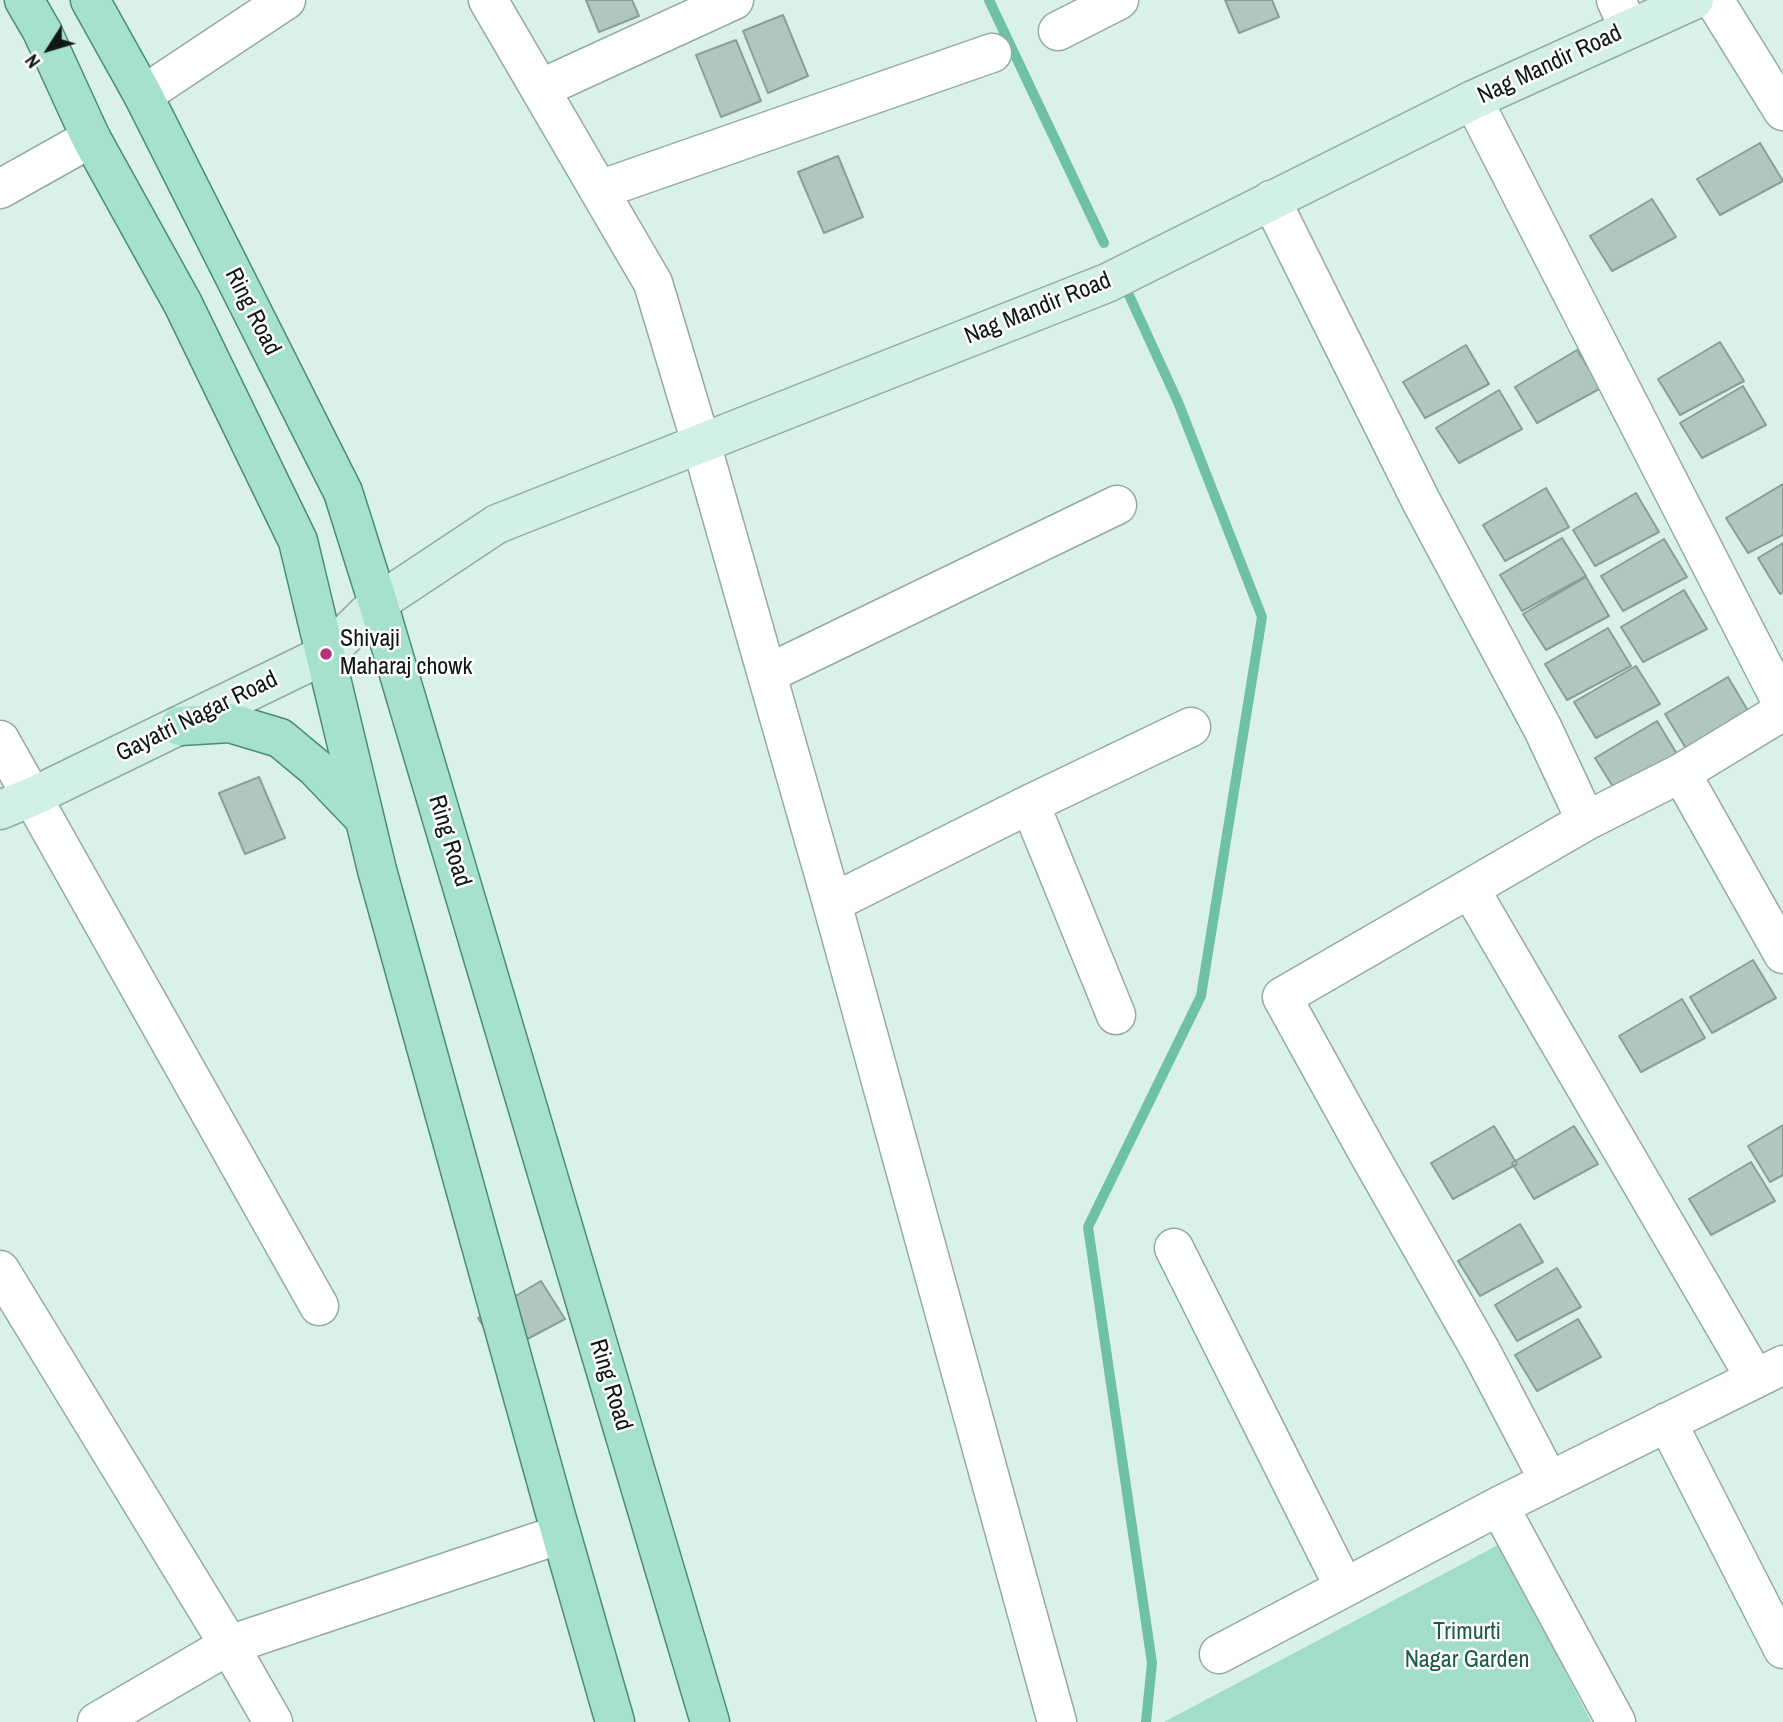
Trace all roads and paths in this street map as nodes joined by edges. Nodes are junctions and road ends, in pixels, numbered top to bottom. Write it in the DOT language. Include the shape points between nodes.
graph roads {
  1 [pos="24,0"];
  2 [pos="90,0"];
  3 [pos="286,0"];
  4 [pos="488,0"];
  5 [pos="734,0"];
  6 [pos="1119,0"];
  7 [pos="1694,0"];
  8 [pos="1714,0"];
  9 [pos="1623,14"];
  10 [pos="1058,31"];
  11 [pos="992,53"];
  12 [pos="540,89"];
  13 [pos="143,95"];
  14 [pos="1472,100"];
  15 [pos="1783,111"];
  16 [pos="91,138"];
  17 [pos="0,189"];
  18 [pos="599,190"];
  19 [pos="1271,200"];
  20 [pos="701,443"];
  21 [pos="1117,505"];
  22 [pos="378,603"];
  23 [pos="326,654"];
  24 [pos="767,674"];
  25 [pos="1783,705"];
  26 [pos="1783,711"];
  27 [pos="180,726"];
  28 [pos="1191,727"];
  29 [pos="0,740"];
  30 [pos="1681,772"];
  31 [pos="17,803"];
  32 [pos="1030,804"];
  33 [pos="362,816"];
  34 [pos="1586,821"];
  35 [pos="1470,889"];
  36 [pos="832,903"];
  37 [pos="1783,954"];
  38 [pos="1116,1015"];
  39 [pos="1174,1248"];
  40 [pos="0,1270"];
  41 [pos="319,1306"];
  42 [pos="1769,1371"];
  43 [pos="1667,1422"];
  44 [pos="1549,1481"];
  45 [pos="1499,1506"];
  46 [pos="561,1535"];
  47 [pos="1344,1587"];
  48 [pos="229,1645"];
  49 [pos="1783,1649"];
  50 [pos="1219,1654"];
  51 [pos="97,1722"];
  52 [pos="273,1722"];
  53 [pos="615,1722"];
  54 [pos="710,1722"];
  55 [pos="1057,1722"];
  56 [pos="1616,1722"];
  1 -- 16 [label="main road"];
  2 -- 13 [label="main road, Ring Road"];
  3 -- 13 [label="street"];
  4 -- 12 [label="street"];
  5 -- 12 [label="street"];
  6 -- 10 [label="street"];
  7 -- 9 [label="street, Nag Mandir Road"];
  8 -- 15 [label="street"];
  9 -- 14 [label="street, Nag Mandir Road"];
  11 -- 18 [label="street"];
  12 -- 18 [label="street"];
  13 -- 22 [label="main road, Ring Road" via="343,492"];
  14 -- 19 [label="street, Nag Mandir Road"];
  14 -- 25 [label="street"];
  16 -- 17 [label="street"];
  16 -- 23 [label="main road" via="183,304 298,541"];
  18 -- 20 [label="street" via="653,283"];
  19 -- 20 [label="street, Nag Mandir Road" via="1107,283"];
  19 -- 34 [label="street"];
  20 -- 22 [label="street, Nag Mandir Road" via="497,524"];
  20 -- 24 [label="street"];
  21 -- 24 [label="street"];
  22 -- 23 [label="street, Gayatri Nagar Road"];
  22 -- 54 [label="main road, Ring Road"];
  23 -- 27 [label="street, Gayatri Nagar Road"];
  23 -- 33 [label="main road"];
  24 -- 36 [label="street"];
  26 -- 30 [label="street"];
  27 -- 31 [label="street, Gayatri Nagar Road"];
  27 -- 33 [label="main road" via="230,723 279,738"];
  28 -- 32 [label="street"];
  29 -- 31 [label="street"];
  30 -- 34 [label="street"];
  30 -- 37 [label="street"];
  31 -- 41 [label="street"];
  32 -- 36 [label="street"];
  32 -- 38 [label="street"];
  33 -- 46 [label="main road"];
  34 -- 35 [label="street"];
  35 -- 42 [label="street"];
  35 -- 44 [label="street" via="1282,997"];
  36 -- 55 [label="street"];
  39 -- 47 [label="street"];
  40 -- 48 [label="street"];
  42 -- 43 [label="street"];
  43 -- 44 [label="street"];
  43 -- 49 [label="street"];
  44 -- 45 [label="street"];
  45 -- 47 [label="street"];
  45 -- 56 [label="street"];
  46 -- 48 [label="street"];
  46 -- 53 [label="main road"];
  47 -- 50 [label="street"];
  48 -- 51 [label="street"];
  48 -- 52 [label="street"];
}
